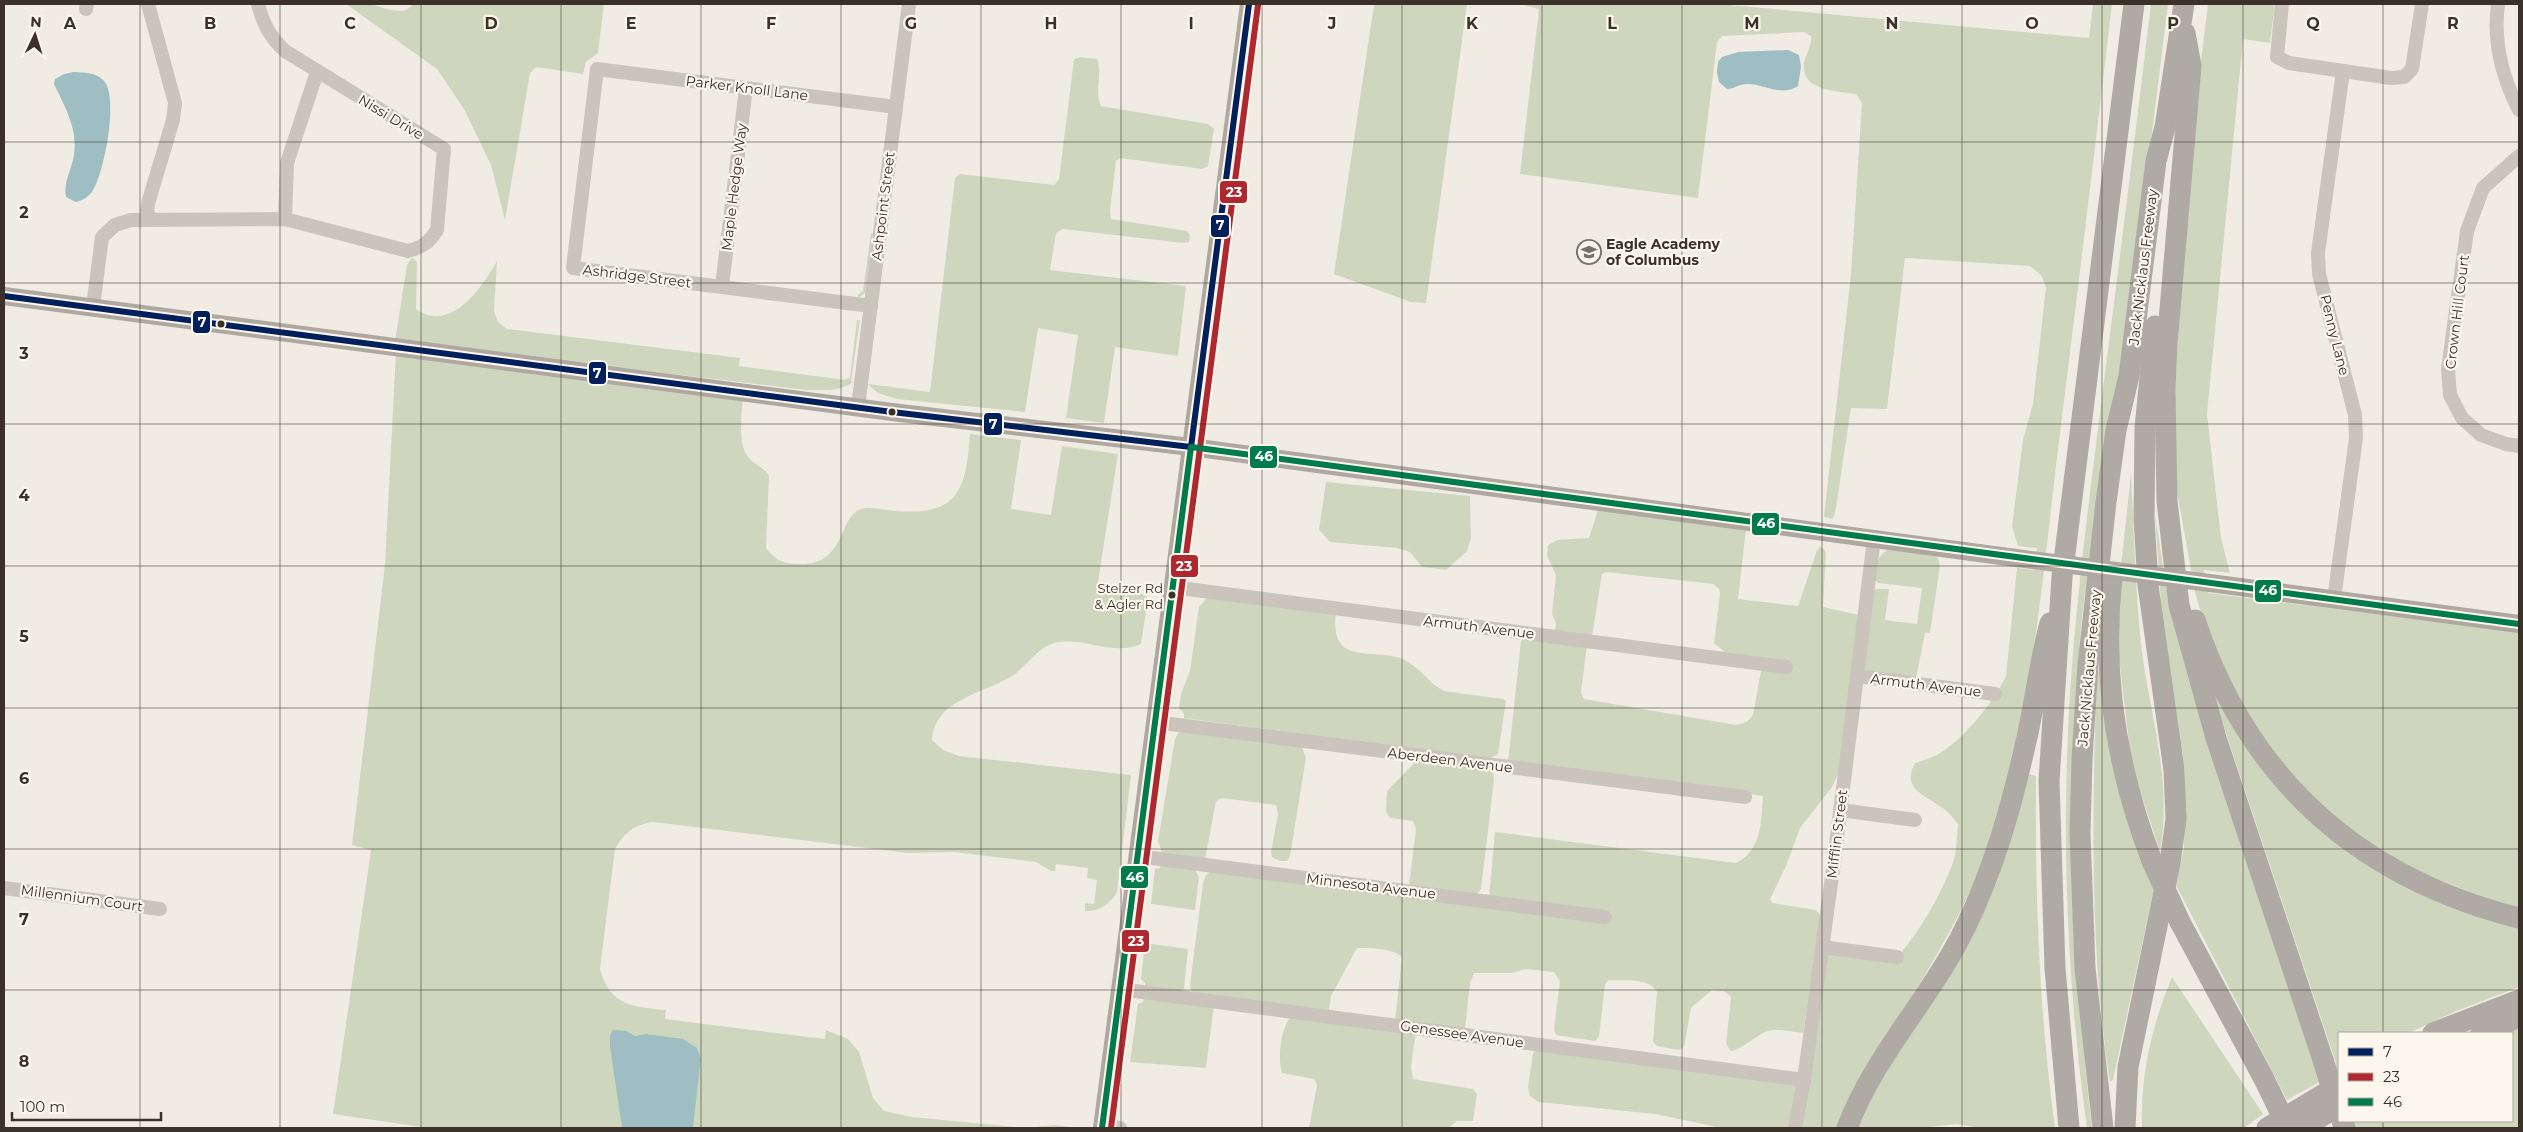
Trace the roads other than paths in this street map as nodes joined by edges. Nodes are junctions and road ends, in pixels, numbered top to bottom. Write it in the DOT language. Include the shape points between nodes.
graph roads {
  1 [pos="148,4"];
  2 [pos="258,4"];
  3 [pos="909,4"];
  4 [pos="1249,4"];
  5 [pos="2134,4"];
  6 [pos="2282,4"];
  7 [pos="2422,4"];
  8 [pos="2498,4"];
  9 [pos="2183,11"];
  10 [pos="598,69"];
  11 [pos="2343,71"];
  12 [pos="316,72"];
  13 [pos="746,88"];
  14 [pos="896,107"];
  15 [pos="2519,110"];
  16 [pos="2164,127"];
  17 [pos="2519,156"];
  18 [pos="284,219"];
  19 [pos="150,220"];
  20 [pos="722,286"];
  21 [pos="4,296"];
  22 [pos="871,306"];
  23 [pos="93,307"];
  24 [pos="2128,376"];
  25 [pos="858,407"];
  26 [pos="2519,446"];
  27 [pos="1191,447"];
  28 [pos="1874,539"];
  29 [pos="2173,556"];
  30 [pos="2062,577"];
  31 [pos="1172,587"];
  32 [pos="2334,599"];
  33 [pos="2519,624"];
  34 [pos="1786,667"];
  35 [pos="1857,676"];
  36 [pos="1995,694"];
  37 [pos="1155,722"];
  38 [pos="1745,797"];
  39 [pos="1840,810"];
  40 [pos="1915,820"];
  41 [pos="1137,856"];
  42 [pos="4,888"];
  43 [pos="160,909"];
  44 [pos="1605,917"];
  45 [pos="2519,918"];
  46 [pos="1822,947"];
  47 [pos="1896,957"];
  48 [pos="1120,989"];
  49 [pos="2519,1000"];
  50 [pos="2519,1017"];
  51 [pos="2436,1032"];
  52 [pos="2483,1032"];
  53 [pos="1804,1080"];
  54 [pos="2338,1087"];
  55 [pos="2338,1107"];
  56 [pos="2338,1108"];
  57 [pos="1102,1127"];
  58 [pos="1120,1128"];
  59 [pos="1794,1128"];
  60 [pos="1847,1128"];
  61 [pos="2069,1128"];
  62 [pos="2103,1128"];
  63 [pos="2125,1128"];
  64 [pos="2267,1128"];
  65 [pos="2288,1128"];
  66 [pos="2302,1128"];
  1 -- 19 [label="street" via="175,104 149,200"];
  2 -- 12 [label="street, Nissi Drive" via="271,38"];
  3 -- 14 [label="street, Ashpoint Street"];
  4 -- 27 [label="main road"];
  5 -- 30 [label="highway"];
  6 -- 11 [label="street" via="2277,56 2288,64"];
  7 -- 11 [label="street" via="2415,59 2412,69 2404,77"];
  8 -- 15 [label="street" via="2499,58"];
  9 -- 16 [label="highway, Jack Nicklaus Freeway"];
  9 -- 29 [label="highway" via="2191,66 2165,390 2167,501"];
  10 -- 13 [label="street, Parker Knoll Lane"];
  10 -- 20 [label="street, Ashridge Street" via="573,268"];
  11 -- 32 [label="street, Penny Lane" via="2318,253 2319,274 2356,430"];
  12 -- 18 [label="street" via="287,164"];
  12 -- 18 [label="street, Nissi Drive" via="444,149 437,230 421,248 408,251"];
  13 -- 14 [label="street, Parker Knoll Lane"];
  13 -- 20 [label="street, Maple Hedge Way"];
  14 -- 22 [label="street, Ashpoint Street"];
  16 -- 24 [label="highway, Jack Nicklaus Freeway" via="2156,161"];
  16 -- 63 [label="highway" via="2171,167 2148,391 2144,492 2148,585 2173,762 2176,819 2170,863 2132,1045"];
  17 -- 26 [label="street, Crown Hill Court" via="2483,188 2467,231 2448,369 2450,395 2462,418 2481,435"];
  18 -- 19 [label="street"];
  19 -- 23 [label="street" via="131,220 115,225 102,237"];
  20 -- 22 [label="street, Ashridge Street"];
  21 -- 23 [label="main road"];
  22 -- 25 [label="street, Ashpoint Street"];
  23 -- 25 [label="main road"];
  24 -- 62 [label="highway, Jack Nicklaus Freeway" via="2116,430 2106,502 2088,665 2082,759 2085,968"];
  24 -- 65 [label="highway, bridge" via="2128,430 2108,621 2109,679 2124,773 2152,861 2180,922"];
  25 -- 27 [label="main road"];
  27 -- 28 [label="main road"];
  27 -- 31 [label="main road"];
  28 -- 32 [label="main road, bridge"];
  28 -- 35 [label="street, Mifflin Street"];
  29 -- 45 [label="highway" via="2201,638 2239,719 2264,756 2294,790 2325,822 2393,870 2458,900"];
  29 -- 56 [label="highway, bridge" via="2179,605 2192,658"];
  30 -- 60 [label="highway" via="2041,655 2026,744 2000,844 1966,926 1922,1001 1883,1057"];
  30 -- 61 [label="highway" via="2049,781 2055,968"];
  31 -- 34 [label="street, Armuth Avenue"];
  31 -- 37 [label="main road"];
  32 -- 33 [label="main road"];
  35 -- 36 [label="street, Armuth Avenue"];
  35 -- 39 [label="street, Mifflin Street"];
  37 -- 38 [label="street, Aberdeen Avenue"];
  37 -- 41 [label="main road"];
  39 -- 40 [label="street"];
  39 -- 46 [label="street, Mifflin Street"];
  41 -- 44 [label="street, Minnesota Avenue"];
  41 -- 48 [label="main road"];
  42 -- 43 [label="street, Millennium Court"];
  46 -- 47 [label="street"];
  46 -- 53 [label="street, Mifflin Street"];
  48 -- 53 [label="street, Genessee Avenue"];
  48 -- 57 [label="main road"];
  49 -- 51 [label="highway"];
  50 -- 52 [label="highway"];
  53 -- 59 [label="street, Mifflin Street"];
  54 -- 64 [label="highway"];
  55 -- 66 [label="highway"];
  57 -- 58 [label="street"];
}
